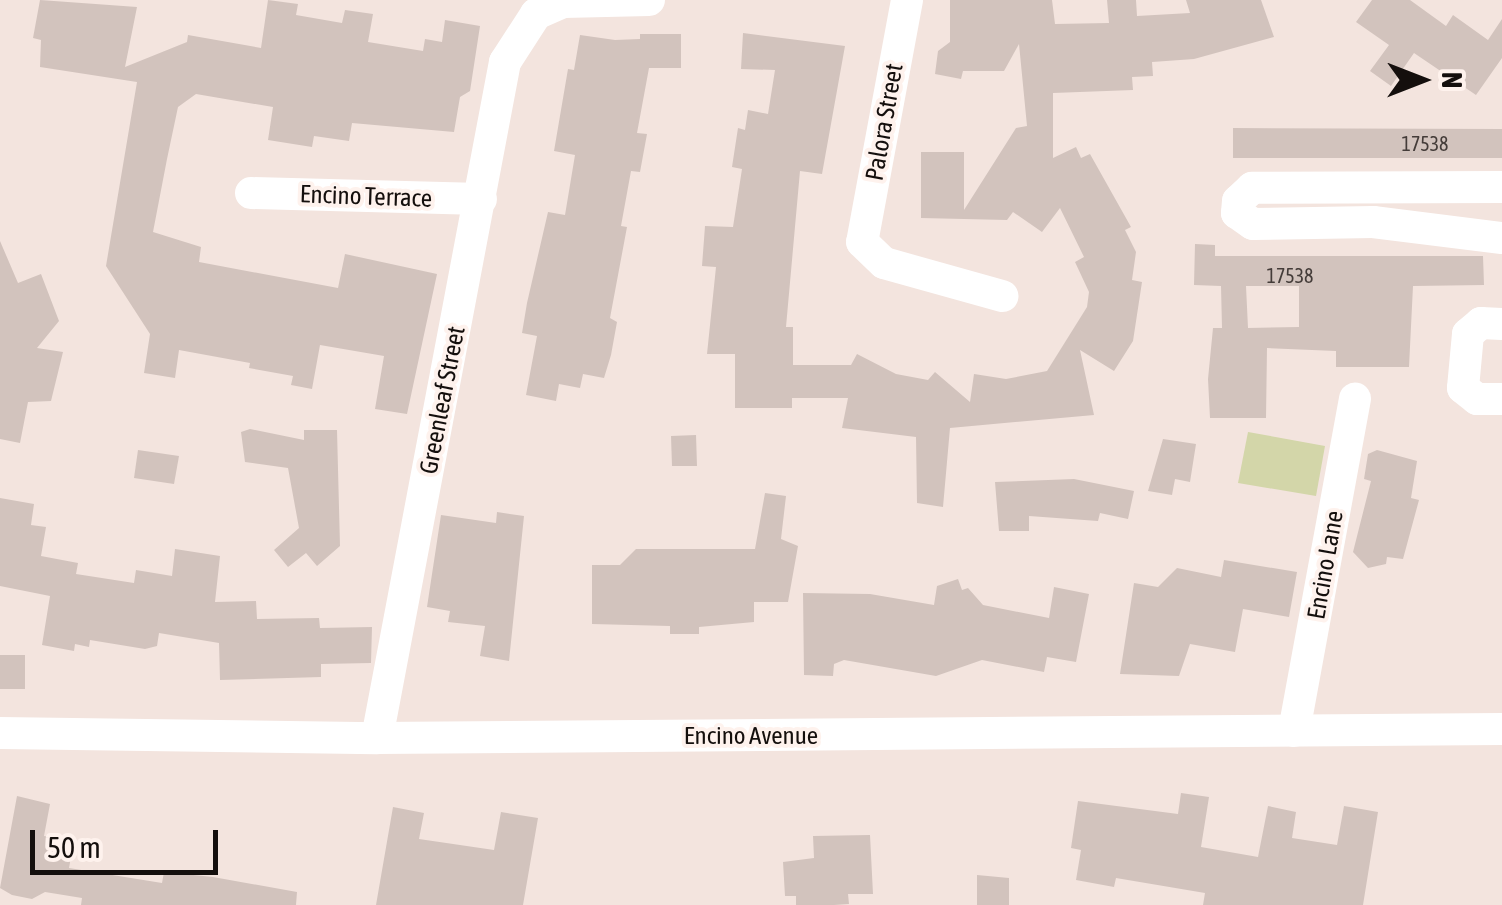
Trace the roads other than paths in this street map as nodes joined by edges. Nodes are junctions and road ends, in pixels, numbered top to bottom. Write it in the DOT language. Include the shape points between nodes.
graph roads {
  1 [pos="649,0"];
  2 [pos="907,0"];
  3 [pos="1374,187"];
  4 [pos="1502,187"];
  5 [pos="251,193"];
  6 [pos="482,200"];
  7 [pos="1374,222"];
  8 [pos="1502,238"];
  9 [pos="1002,296"];
  10 [pos="1502,324"];
  11 [pos="1354,399"];
  12 [pos="1502,399"];
  13 [pos="1502,729"];
  14 [pos="1294,731"];
  15 [pos="0,733"];
  16 [pos="377,738"];
  1 -- 6 [label="street, Greenleaf Street" via="563,2 536,14 505,62"];
  2 -- 9 [label="street, Palora Street" via="862,242 884,264"];
  3 -- 4 [label="street"];
  3 -- 7 [label="street"];
  3 -- 7 [label="street" via="1252,188 1238,201 1238,213 1253,224"];
  5 -- 6 [label="street, Encino Terrace"];
  6 -- 16 [label="street, Greenleaf Street"];
  7 -- 8 [label="street"];
  10 -- 12 [label="street" via="1482,322 1468,334 1462,388 1477,399"];
  11 -- 14 [label="street, Encino Lane"];
  13 -- 14 [label="street, Encino Avenue"];
  14 -- 16 [label="street, Encino Avenue"];
  15 -- 16 [label="street, Encino Avenue"];
}
